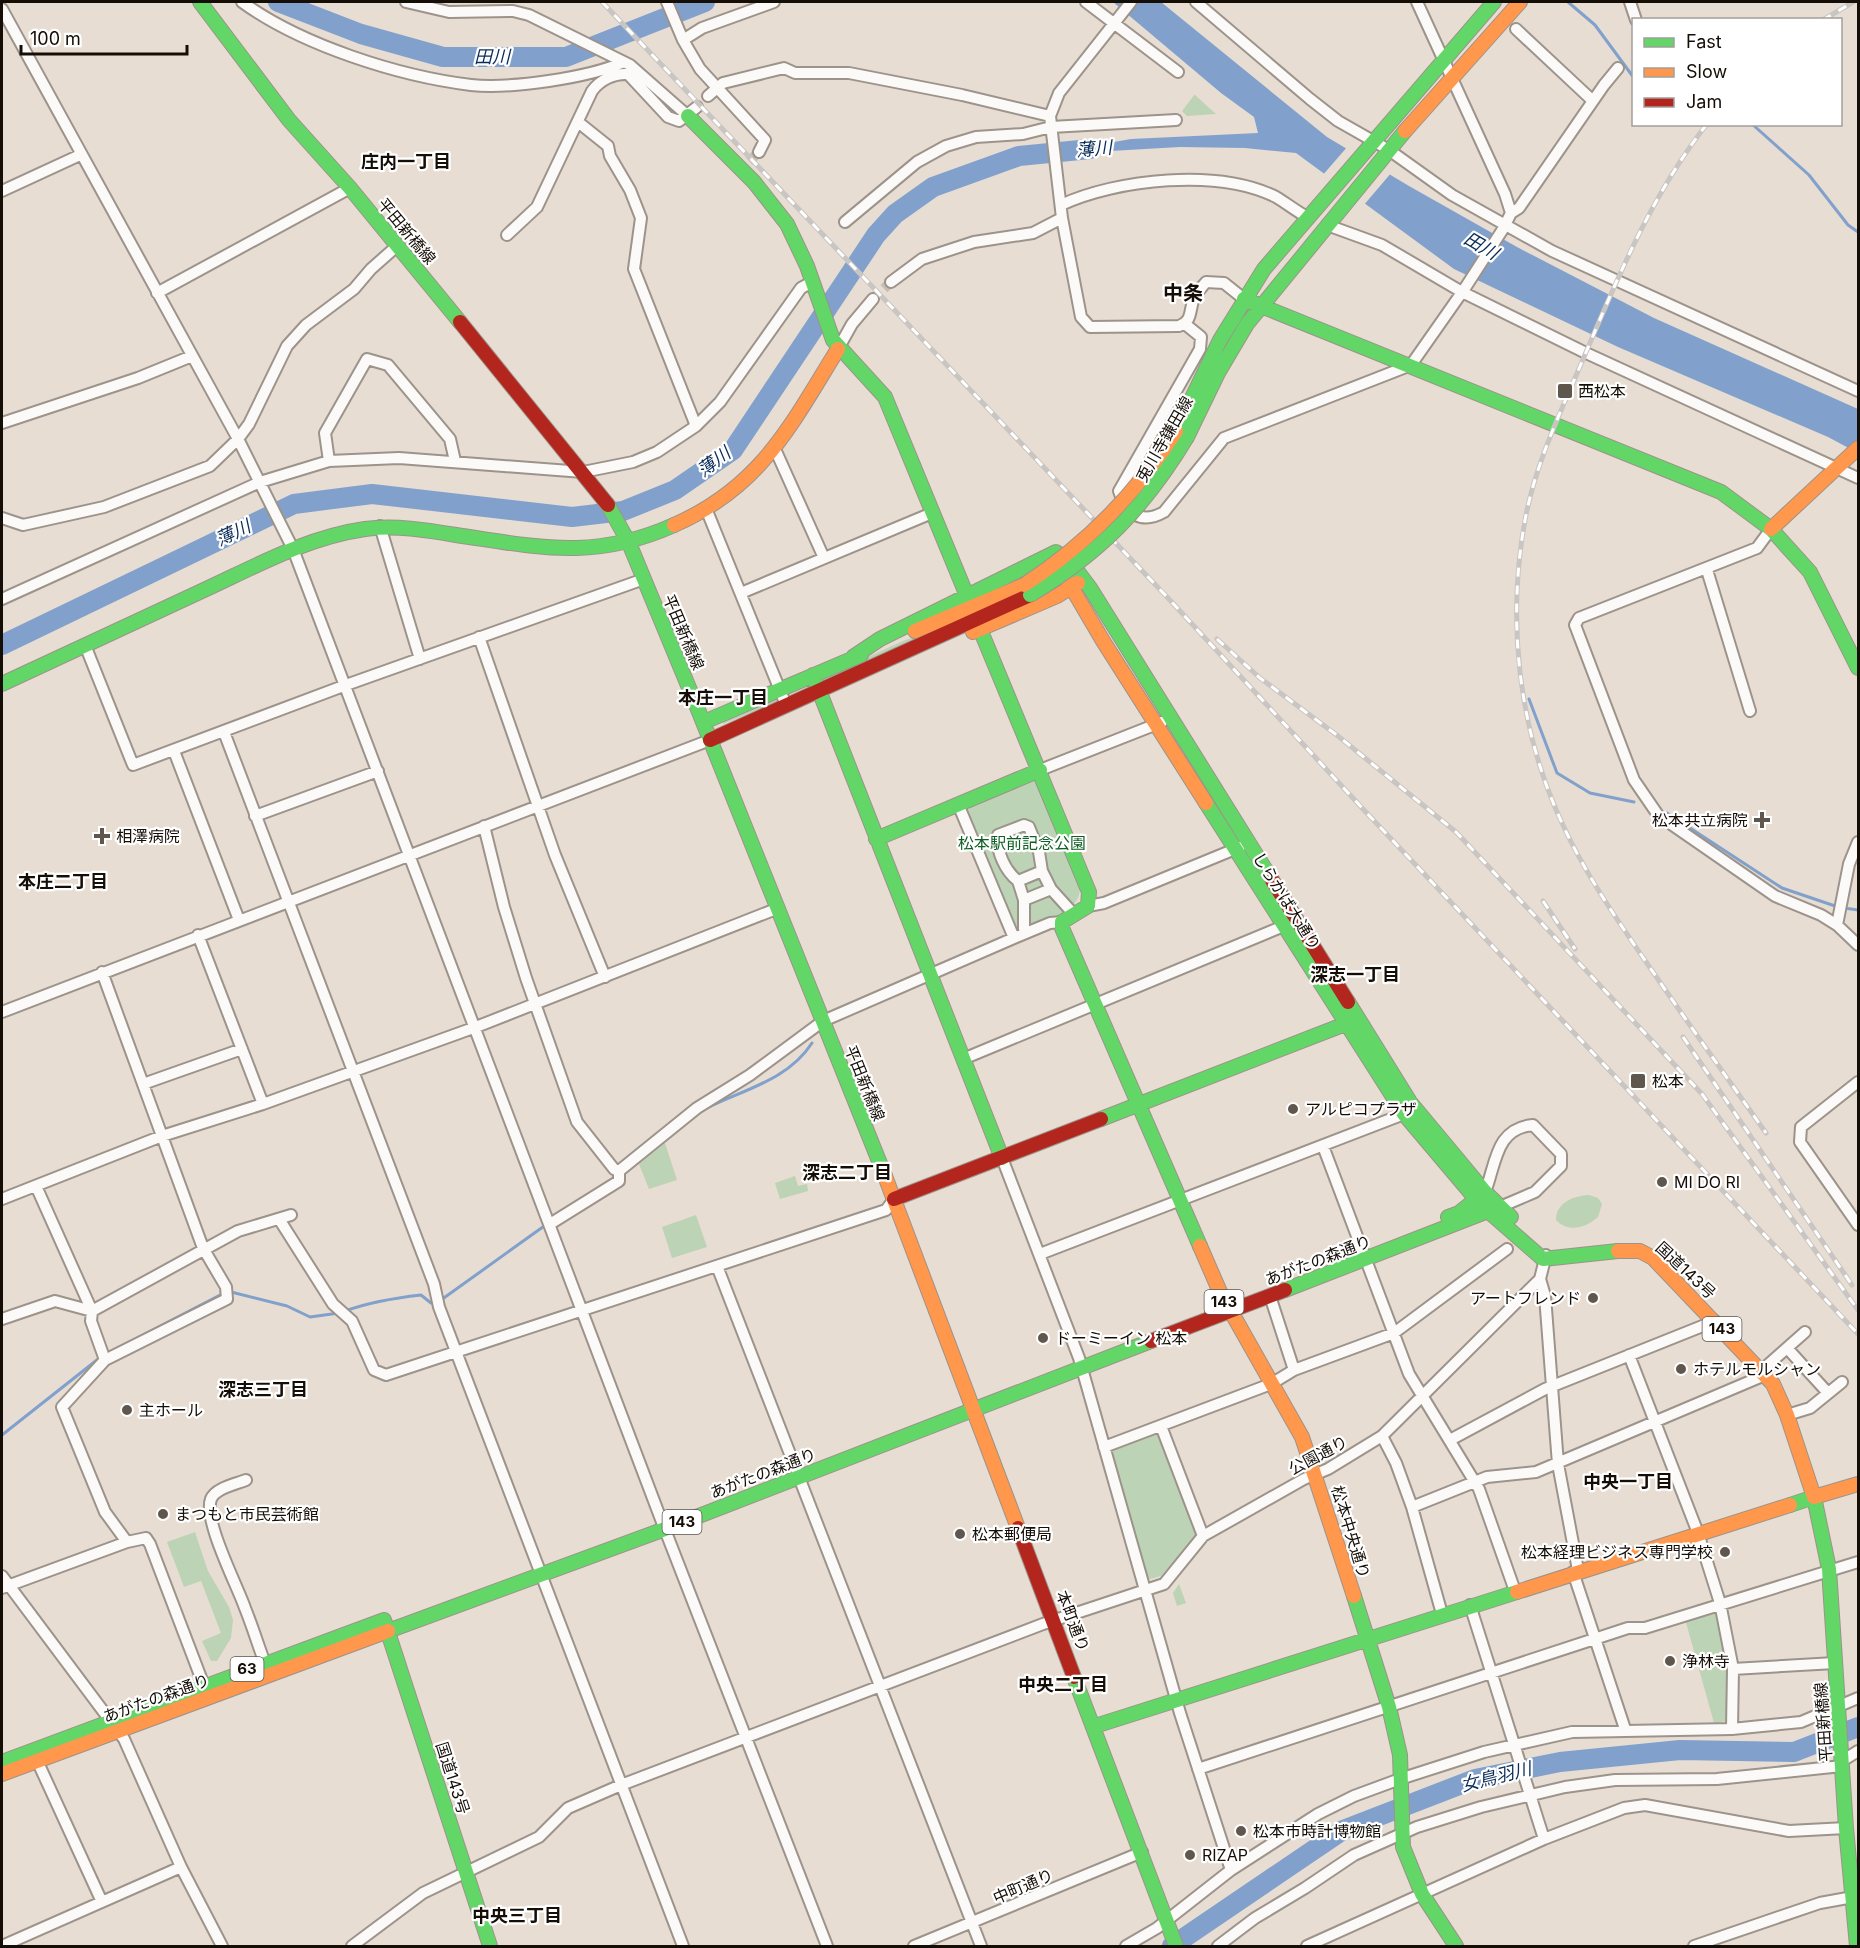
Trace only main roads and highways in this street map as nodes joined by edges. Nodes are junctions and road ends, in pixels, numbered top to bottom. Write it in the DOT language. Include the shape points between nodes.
graph roads {
  1 [pos="200,2"];
  2 [pos="1494,2"];
  3 [pos="1520,2"];
  4 [pos="692,112"];
  5 [pos="1244,299"];
  6 [pos="1261,306"];
  7 [pos="835,344"];
  8 [pos="1182,434"];
  9 [pos="1858,448"];
  10 [pos="1771,529"];
  11 [pos="627,539"];
  12 [pos="1077,584"];
  13 [pos="1027,590"];
  14 [pos="967,596"];
  15 [pos="980,629"];
  16 [pos="853,657"];
  17 [pos="1858,668"];
  18 [pos="867,670"];
  19 [pos="813,675"];
  20 [pos="2,684"];
  21 [pos="818,692"];
  22 [pos="704,722"];
  23 [pos="710,740"];
  24 [pos="1040,770"];
  25 [pos="876,839"];
  26 [pos="1352,1021"];
  27 [pos="1139,1104"];
  28 [pos="1002,1158"];
  29 [pos="1480,1196"];
  30 [pos="894,1199"];
  31 [pos="1494,1209"];
  32 [pos="1365,1254"];
  33 [pos="1227,1307"];
  34 [pos="972,1405"];
  35 [pos="1858,1484"];
  36 [pos="1814,1497"];
  37 [pos="386,1625"];
  38 [pos="1366,1639"];
  39 [pos="1095,1725"];
  40 [pos="35,1755"];
  41 [pos="2,1762"];
  42 [pos="2,1774"];
  43 [pos="1853,1851"];
  44 [pos="490,1947"];
  45 [pos="1176,1947"];
  46 [pos="1456,1947"];
  47 [pos="1857,1947"];
  1 -- 11 [label="main road, 平田新橋線" via="289,120 350,188 586,475"];
  2 -- 5 [label="main road, 兎川寺鎌田線" via="1310,213"];
  3 -- 6 [label="main road, 兎川寺鎌田線" via="1451,77"];
  4 -- 7 [label="main road" via="743,165 786,222 803,254"];
  5 -- 6 [label="main road"];
  5 -- 8 [label="main road, 兎川寺鎌田線" via="1220,340"];
  6 -- 8 [label="main road, 兎川寺鎌田線"];
  6 -- 10 [label="main road" via="1721,492"];
  7 -- 11 [label="main road" via="798,417 775,449 738,488 707,511"];
  7 -- 14 [label="main road" via="869,375 885,397"];
  8 -- 13 [label="main road, 兎川寺鎌田線, bridge" via="1107,521"];
  9 -- 10 [label="main road"];
  10 -- 17 [label="main road" via="1810,572"];
  11 -- 20 [label="main road" via="572,550 422,529 380,526 340,532 290,544"];
  11 -- 22 [label="main road, 平田新橋線"];
  12 -- 14 [label="main road" via="1062,554 1056,552"];
  12 -- 15 [label="main road"];
  12 -- 26 [label="main road, しらかば大通り" via="1097,602 1172,720 1297,921"];
  12 -- 26 [label="main road, しらかば大通り" via="1084,609 1234,849"];
  13 -- 16 [label="main road, 兎川寺鎌田線"];
  13 -- 18 [label="main road, 兎川寺鎌田線"];
  14 -- 16 [label="main road" via="880,639"];
  15 -- 18 [label="main road"];
  15 -- 24 [label="main road"];
  16 -- 19 [label="main road, 兎川寺鎌田線"];
  18 -- 21 [label="main road, 兎川寺鎌田線"];
  19 -- 21 [label="main road"];
  19 -- 22 [label="main road, 兎川寺鎌田線"];
  21 -- 23 [label="main road, 兎川寺鎌田線"];
  21 -- 25 [label="main road"];
  22 -- 23 [label="main road, 平田新橋線"];
  23 -- 30 [label="main road, 平田新橋線"];
  24 -- 25 [label="main road"];
  24 -- 27 [label="main road, 松本中央通り" via="1089,892 1088,906 1066,916 1062,928"];
  25 -- 28 [label="main road"];
  26 -- 27 [label="main road"];
  26 -- 29 [label="main road, しらかば大通り"];
  26 -- 29 [label="main road, しらかば大通り" via="1404,1114"];
  27 -- 28 [label="main road"];
  27 -- 33 [label="main road, 松本中央通り"];
  28 -- 30 [label="main road"];
  29 -- 31 [label="main road"];
  29 -- 32 [label="main road, あがたの森通り / 143" via="1459,1213"];
  30 -- 34 [label="main road, 平田新橋線"];
  31 -- 32 [label="main road, あがたの森通り / 143"];
  31 -- 36 [label="main road, 国道143号 / 143" via="1550,1257 1632,1250 1646,1253 1715,1321 1778,1394"];
  32 -- 33 [label="main road, あがたの森通り / 143"];
  32 -- 33 [label="main road, あがたの森通り / 143" via="1270,1296"];
  33 -- 34 [label="main road, あがたの森通り / 143"];
  33 -- 38 [label="main road, 松本中央通り" via="1302,1437"];
  34 -- 37 [label="main road, あがたの森通り / 143"];
  34 -- 39 [label="main road, 本町通り"];
  35 -- 36 [label="main road"];
  36 -- 38 [label="main road"];
  36 -- 43 [label="main road, 平田新橋線" via="1830,1569 1846,1828"];
  37 -- 40 [label="main road, あがたの森通り / 63"];
  37 -- 44 [label="main road, 国道143号"];
  38 -- 39 [label="main road"];
  38 -- 46 [label="main road, 松本中央通り" via="1400,1755 1403,1847 1422,1894"];
  39 -- 45 [label="main road, 本町通り"];
  40 -- 41 [label="main road, あがたの森通り / 63"];
  40 -- 42 [label="main road, あがたの森通り / 63"];
  43 -- 47 [label="main road, 平田新橋線"];
}
